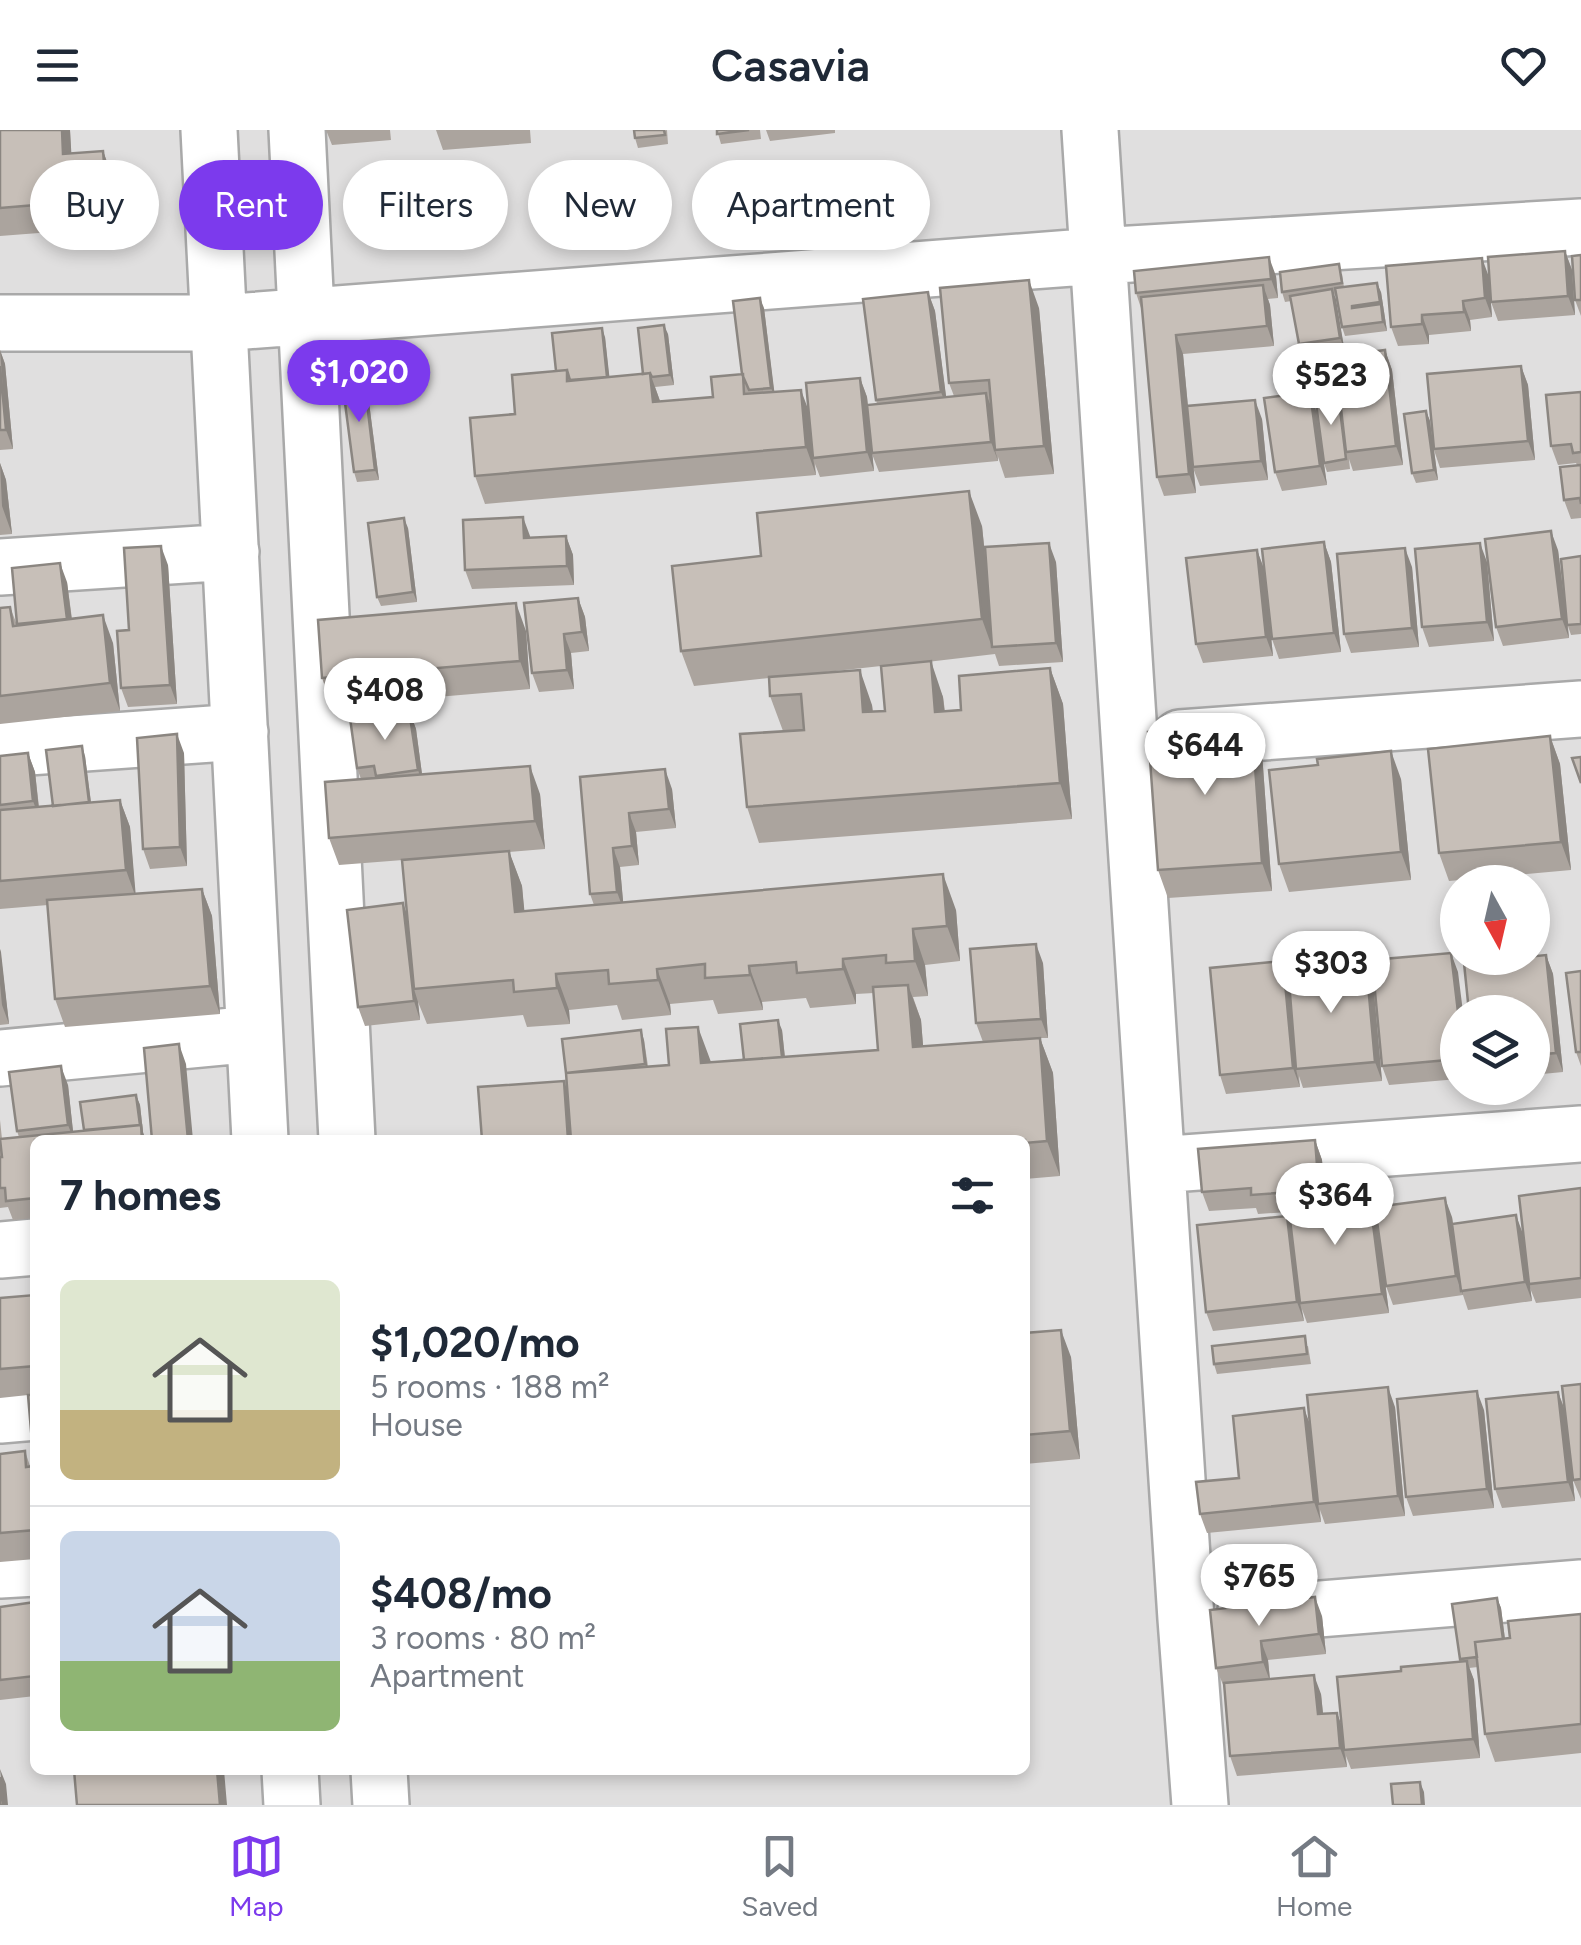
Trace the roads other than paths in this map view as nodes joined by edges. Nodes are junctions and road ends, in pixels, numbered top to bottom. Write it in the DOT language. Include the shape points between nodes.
graph roads {
  1 [pos="209,130"];
  2 [pos="298,130"];
  3 [pos="1090,130"];
  4 [pos="1581,226"];
  5 [pos="1098,256"];
  6 [pos="307,317"];
  7 [pos="0,323"];
  8 [pos="220,323"];
  9 [pos="231,552"];
  10 [pos="0,567"];
  11 [pos="1581,709"];
  12 [pos="240,732"];
  13 [pos="1129,742"];
  14 [pos="0,749"];
  15 [pos="254,1034"];
  16 [pos="0,1058"];
  17 [pos="1581,1134"];
  18 [pos="260,1135"];
  19 [pos="348,1135"];
  20 [pos="1157,1165"];
  21 [pos="30,1247"];
  22 [pos="0,1250"];
  23 [pos="30,1412"];
  24 [pos="0,1415"];
  25 [pos="30,1568"];
  26 [pos="0,1570"];
  27 [pos="1581,1588"];
  28 [pos="1186,1620"];
  29 [pos="290,1775"];
  30 [pos="379,1775"];
  31 [pos="292,1805"];
  32 [pos="380,1805"];
  33 [pos="1200,1805"];
  1 -- 8 [label="street"];
  2 -- 6 [label="street"];
  3 -- 5 [label="street"];
  4 -- 5 [label="street"];
  5 -- 6 [label="street"];
  5 -- 13 [label="street"];
  6 -- 8 [label="street"];
  6 -- 19 [label="street"];
  7 -- 8 [label="street"];
  8 -- 9 [label="street"];
  9 -- 10 [label="street"];
  9 -- 12 [label="street"];
  11 -- 13 [label="street"];
  12 -- 14 [label="street"];
  12 -- 15 [label="street"];
  13 -- 20 [label="street"];
  15 -- 16 [label="street"];
  15 -- 18 [label="street"];
  17 -- 20 [label="street"];
  20 -- 28 [label="street"];
  21 -- 22 [label="street"];
  23 -- 24 [label="street"];
  25 -- 26 [label="street"];
  27 -- 28 [label="street"];
  28 -- 33 [label="street"];
  29 -- 31 [label="street"];
  30 -- 32 [label="street"];
}
